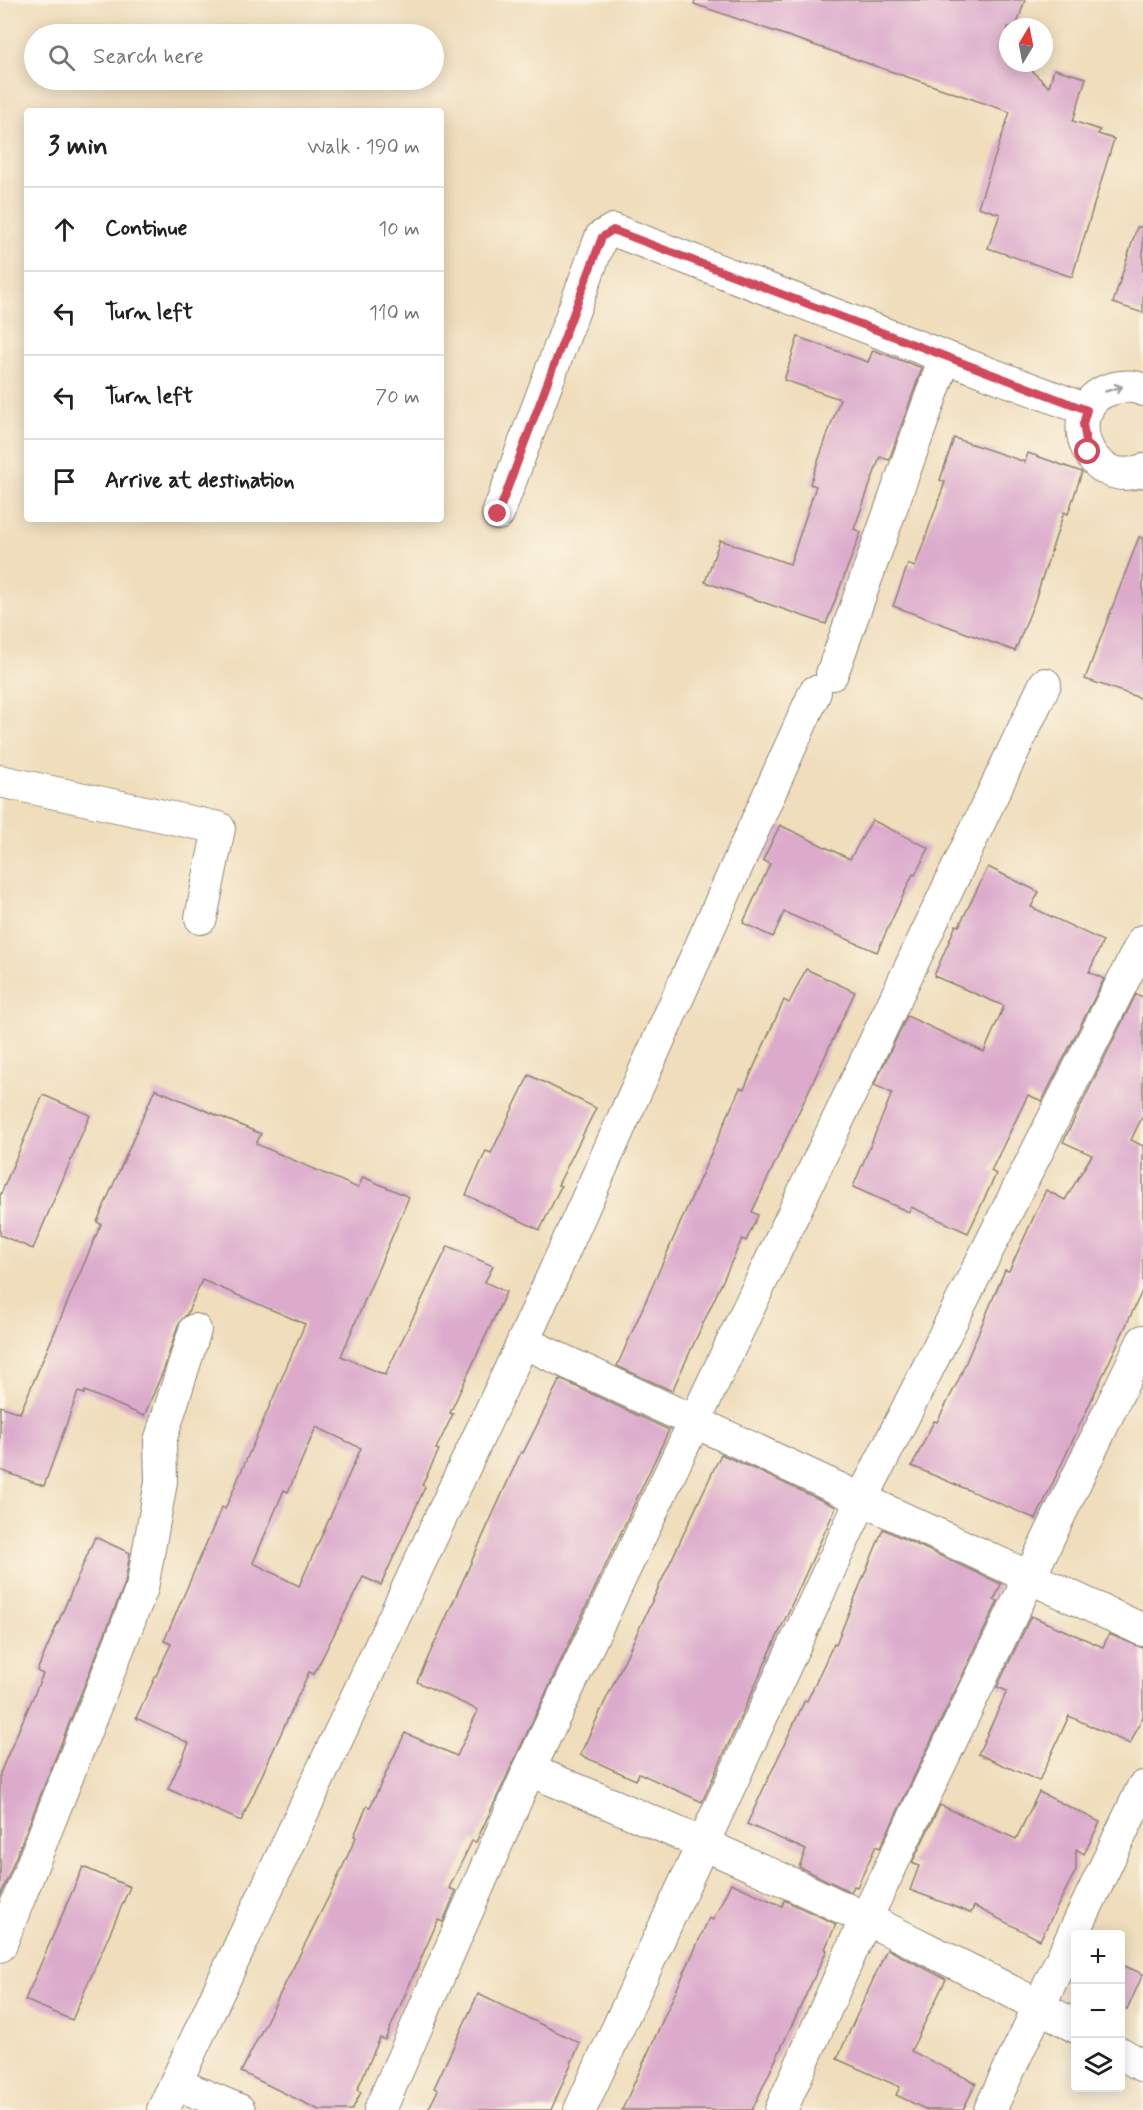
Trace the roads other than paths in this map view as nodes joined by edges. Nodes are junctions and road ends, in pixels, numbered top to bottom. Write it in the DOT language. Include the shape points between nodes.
graph roads {
  1 [pos="945,357"];
  2 [pos="1143,390"];
  3 [pos="1087,410"];
  4 [pos="1143,470"];
  5 [pos="498,514"];
  6 [pos="1045,684"];
  7 [pos="0,782"];
  8 [pos="201,918"];
  9 [pos="1143,941"];
  10 [pos="195,1330"];
  11 [pos="1143,1341"];
  12 [pos="523,1342"];
  13 [pos="696,1422"];
  14 [pos="862,1499"];
  15 [pos="1028,1579"];
  16 [pos="1143,1630"];
  17 [pos="529,1770"];
  18 [pos="1143,1787"];
  19 [pos="702,1841"];
  20 [pos="866,1918"];
  21 [pos="0,1946"];
  22 [pos="1038,2005"];
  23 [pos="1071,2024"];
  24 [pos="1125,2056"];
  25 [pos="1143,2066"];
  26 [pos="170,2097"];
  27 [pos="239,2110"];
  28 [pos="380,2110"];
  29 [pos="580,2110"];
  30 [pos="781,2110"];
  31 [pos="990,2110"];
  1 -- 3 [label="street"];
  1 -- 5 [label="street" via="613,230 602,237"];
  1 -- 12 [label="street" via="824,683"];
  3 -- 2 [label="street, one-way" via="1108,390 1122,386"];
  3 -- 4 [label="street" via="1083,438 1097,463 1122,474"];
  6 -- 13 [label="street"];
  7 -- 8 [label="street" via="219,828"];
  9 -- 14 [label="street"];
  10 -- 21 [label="street" via="160,1441 161,1482 142,1588"];
  11 -- 15 [label="street"];
  12 -- 13 [label="street"];
  12 -- 26 [label="street"];
  13 -- 14 [label="street"];
  13 -- 17 [label="street"];
  14 -- 15 [label="street"];
  14 -- 19 [label="street"];
  15 -- 16 [label="street"];
  15 -- 20 [label="street"];
  17 -- 19 [label="street"];
  17 -- 28 [label="street"];
  18 -- 22 [label="street"];
  19 -- 20 [label="street"];
  19 -- 29 [label="street"];
  20 -- 22 [label="street"];
  20 -- 30 [label="street"];
  22 -- 23 [label="street"];
  22 -- 31 [label="street"];
  24 -- 25 [label="street"];
  26 -- 27 [label="street"];
}
